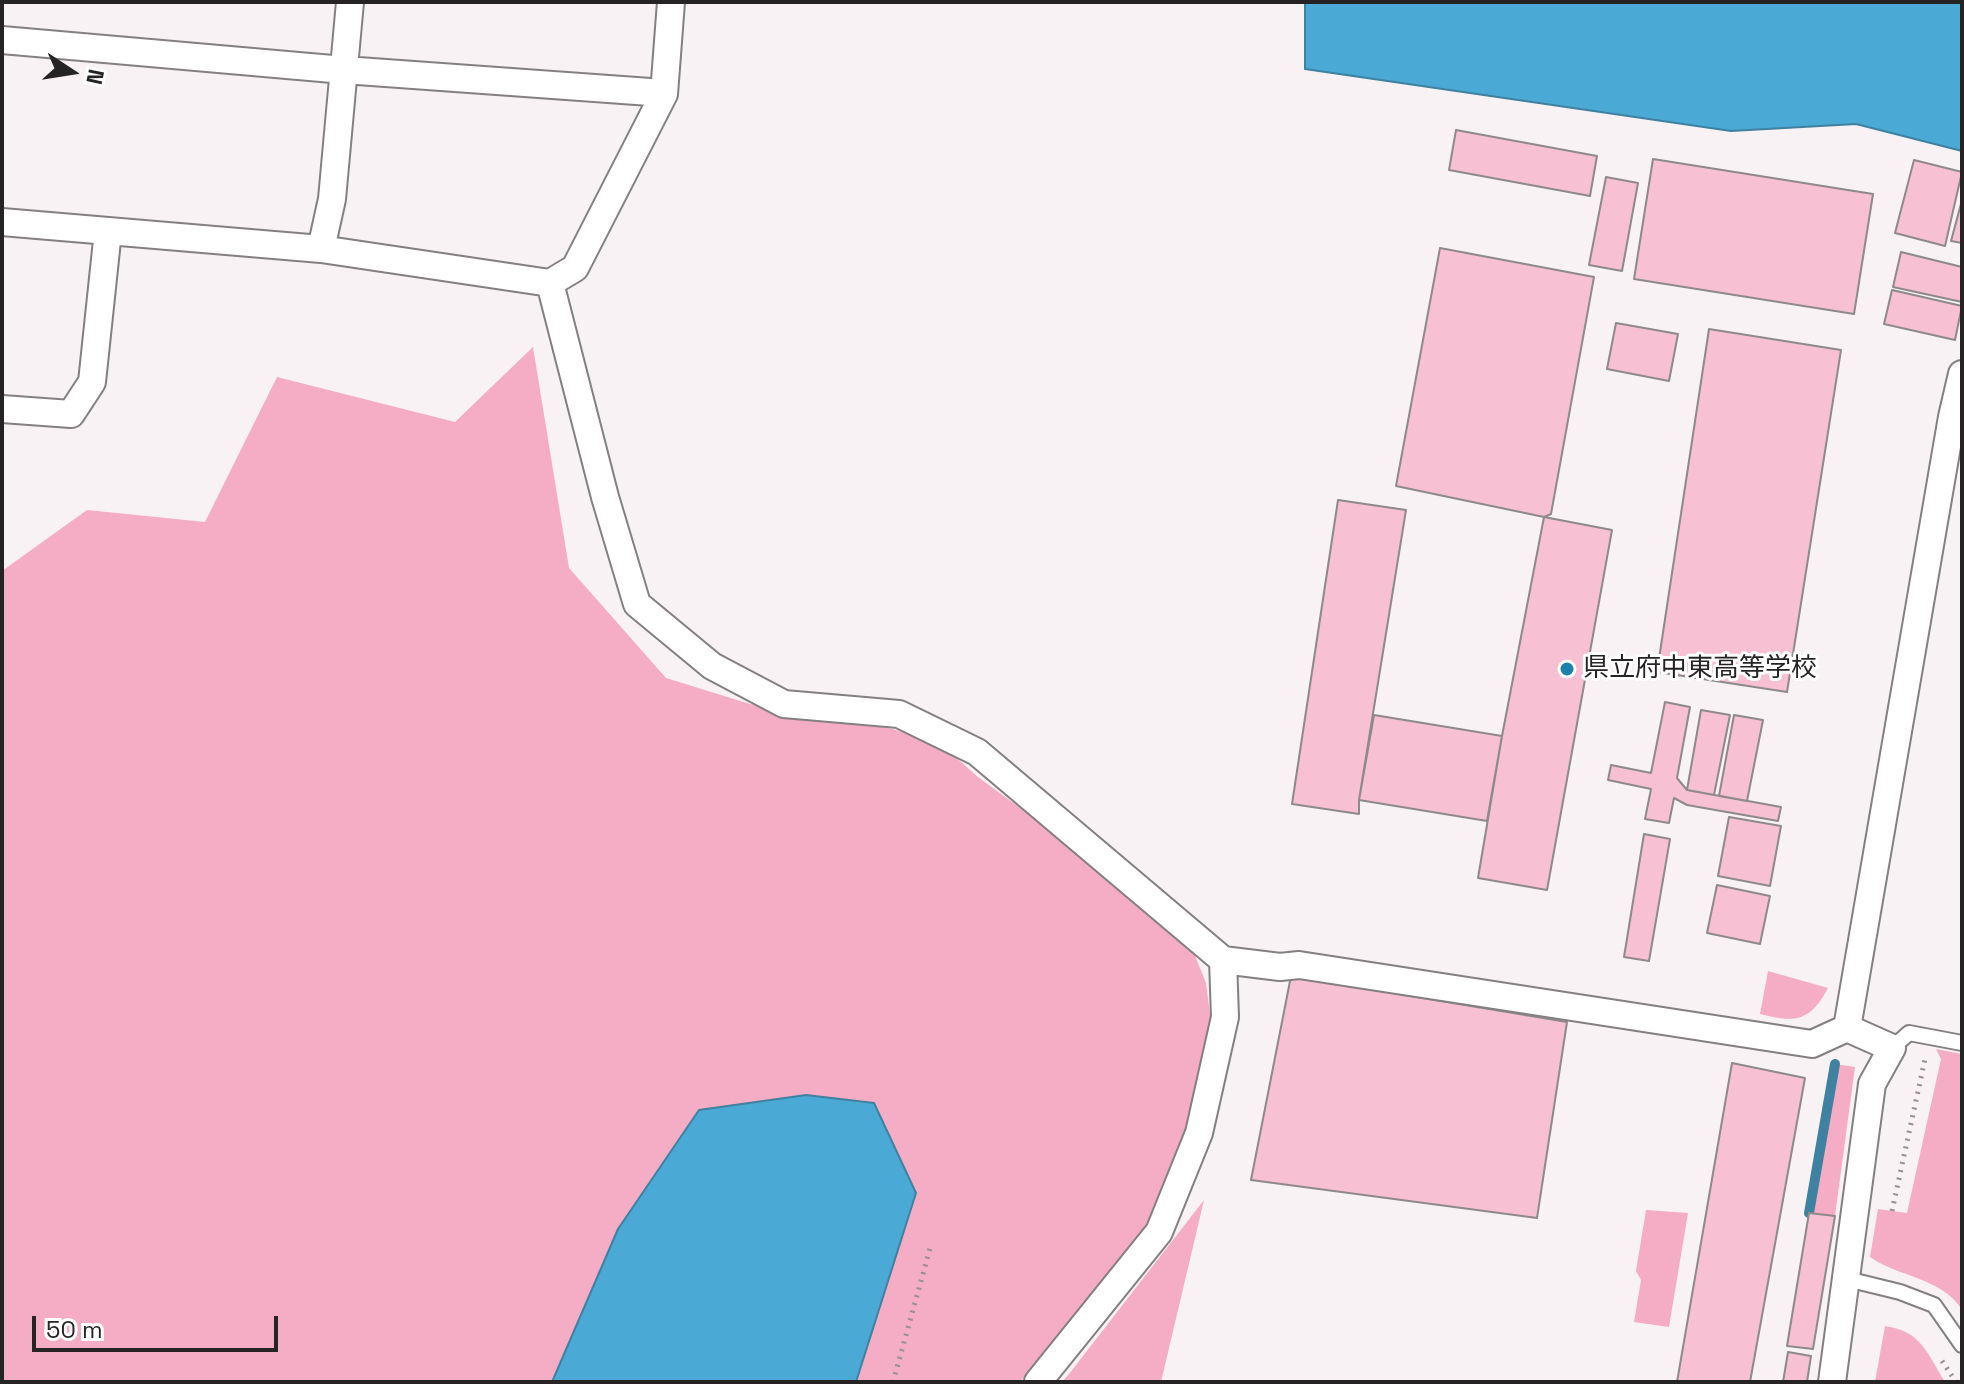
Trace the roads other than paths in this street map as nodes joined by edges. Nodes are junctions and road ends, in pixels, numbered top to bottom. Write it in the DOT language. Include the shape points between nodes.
graph roads {
  1 [pos="350,2"];
  2 [pos="671,2"];
  3 [pos="2,40"];
  4 [pos="344,70"];
  5 [pos="664,93"];
  6 [pos="2,222"];
  7 [pos="108,231"];
  8 [pos="321,249"];
  9 [pos="550,283"];
  10 [pos="1960,385"];
  11 [pos="2,409"];
  12 [pos="1223,960"];
  13 [pos="1847,1028"];
  14 [pos="1962,1043"];
  15 [pos="1892,1048"];
  16 [pos="1847,1279"];
  17 [pos="1962,1345"];
  18 [pos="1038,1382"];
  19 [pos="1832,1382"];
  1 -- 4 [label="street"];
  2 -- 5 [label="street"];
  3 -- 4 [label="street"];
  4 -- 5 [label="street"];
  4 -- 8 [label="street" via="332,199"];
  5 -- 9 [label="street" via="575,268"];
  6 -- 7 [label="street"];
  7 -- 8 [label="street"];
  7 -- 11 [label="street" via="92,382 71,414"];
  8 -- 9 [label="street"];
  9 -- 12 [label="street" via="637,604 712,666 784,704 899,714 977,752"];
  10 -- 13 [label="street"];
  12 -- 13 [label="street" via="1315,967 1812,1044"];
  12 -- 18 [label="street" via="1225,1017 1199,1133 1159,1232"];
  13 -- 15 [label="street"];
  14 -- 15 [label="lane" via="1909,1033"];
  15 -- 16 [label="street" via="1872,1084"];
  16 -- 17 [label="lane" via="1934,1305"];
  16 -- 19 [label="street"];
}
